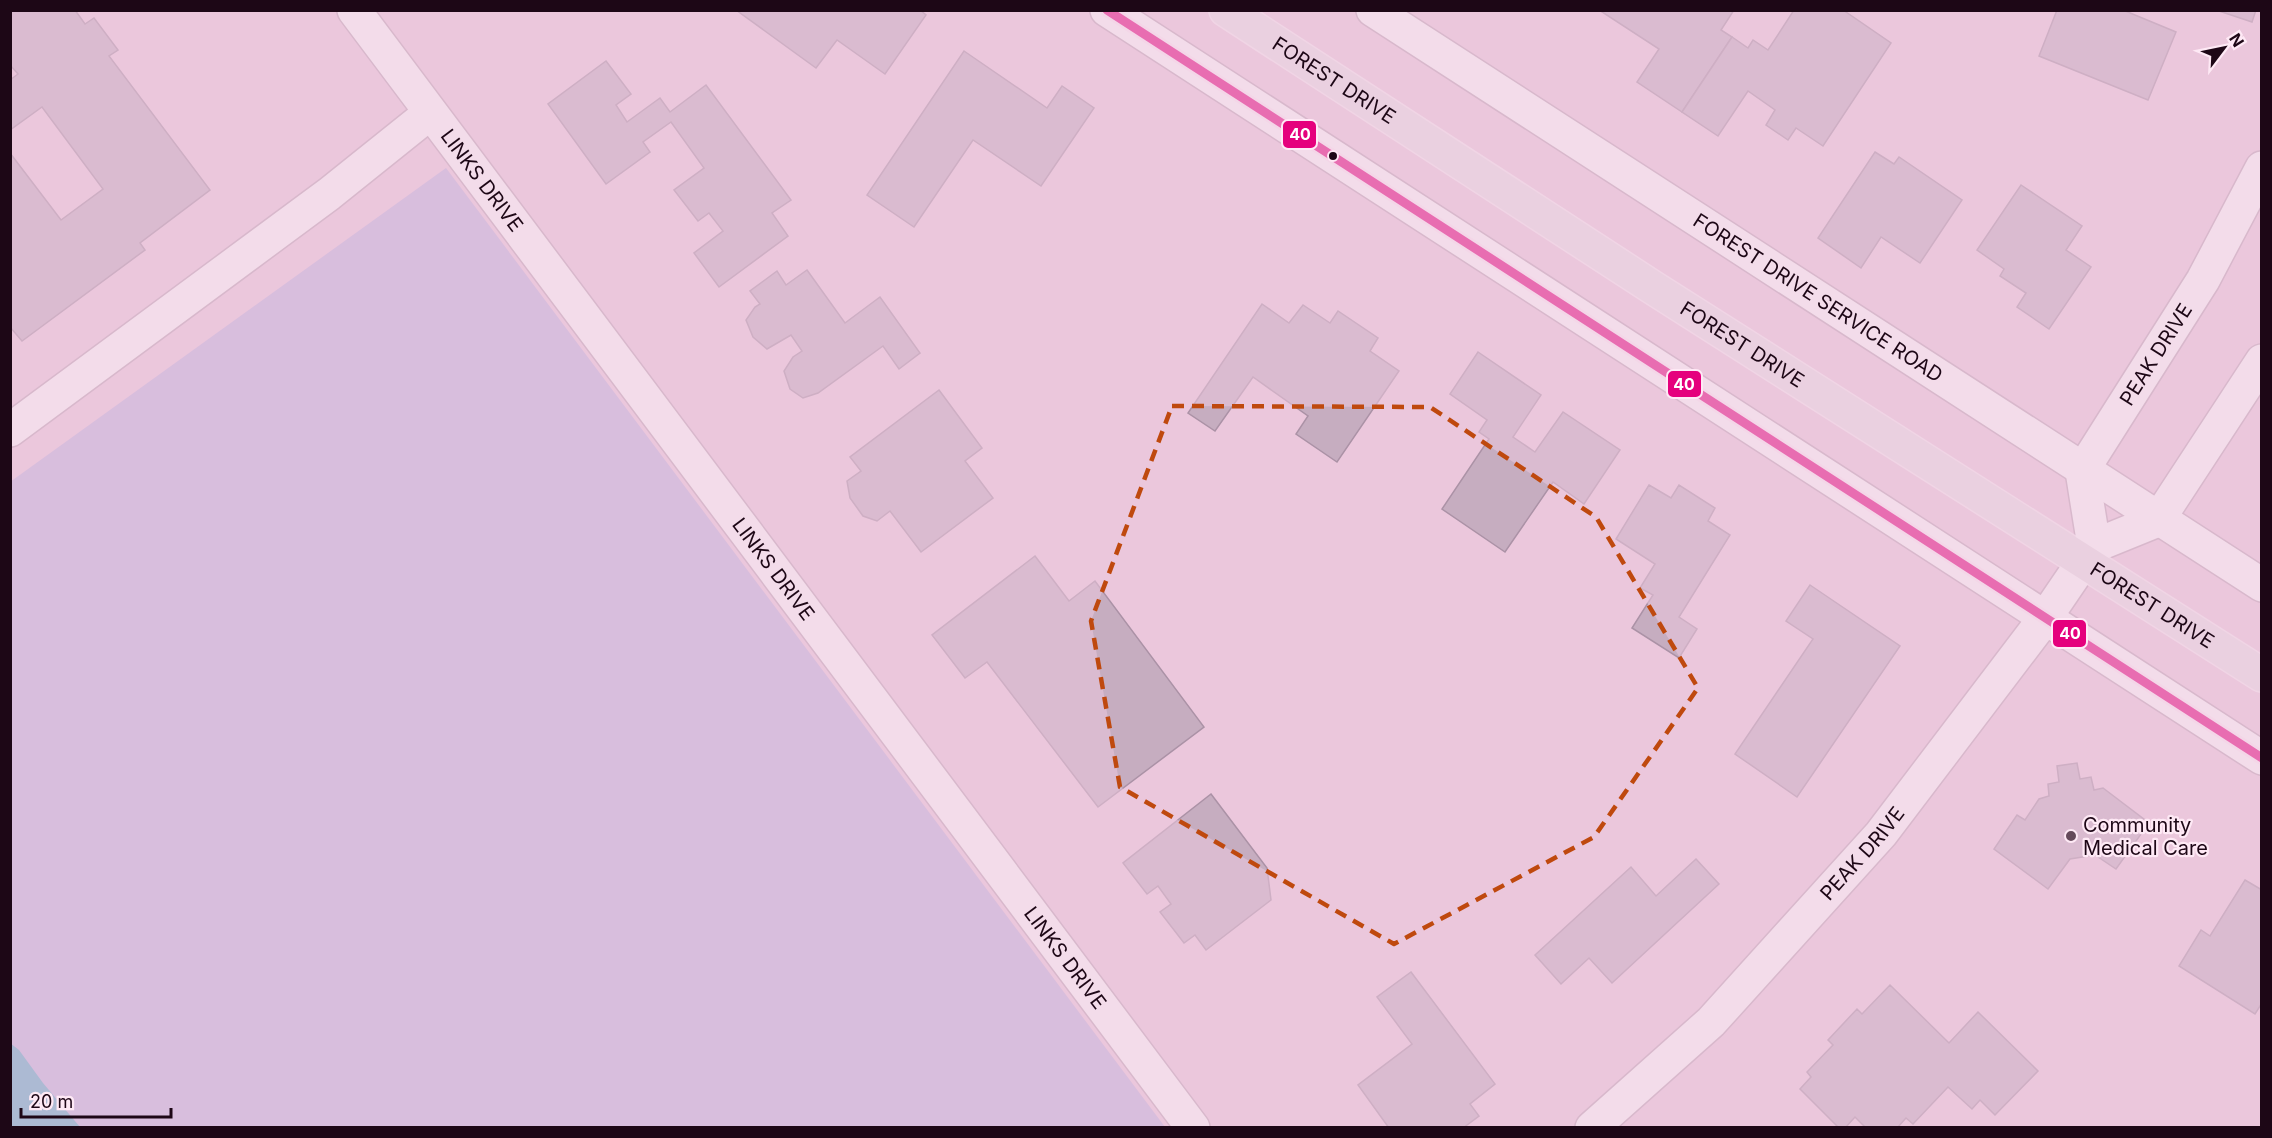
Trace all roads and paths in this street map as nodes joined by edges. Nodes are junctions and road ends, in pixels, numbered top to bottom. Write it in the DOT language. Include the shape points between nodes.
graph roads {
  1 [pos="354,10"];
  2 [pos="1107,10"];
  3 [pos="1226,10"];
  4 [pos="1373,10"];
  5 [pos="430,113"];
  6 [pos="2262,168"];
  7 [pos="2262,361"];
  8 [pos="10,430"];
  9 [pos="2082,471"];
  10 [pos="2158,520"];
  11 [pos="2088,554"];
  12 [pos="2262,585"];
  13 [pos="2045,618"];
  14 [pos="2262,675"];
  15 [pos="2262,758"];
  16 [pos="1193,1128"];
  17 [pos="1592,1128"];
  1 -- 5 [label="street, LINKS DRIVE"];
  2 -- 13 [label="street"];
  3 -- 11 [label="main road, FOREST DRIVE" via="1652,287"];
  4 -- 9 [label="street, FOREST DRIVE SERVICE ROAD"];
  5 -- 8 [label="street" via="329,194"];
  5 -- 16 [label="street, LINKS DRIVE"];
  6 -- 9 [label="street, PEAK DRIVE" via="2203,280"];
  7 -- 10 [label="street"];
  9 -- 10 [label="street, FOREST DRIVE SERVICE ROAD"];
  9 -- 11 [label="street"];
  10 -- 11 [label="street"];
  10 -- 12 [label="street, FOREST DRIVE SERVICE ROAD"];
  11 -- 13 [label="street, PEAK DRIVE"];
  11 -- 14 [label="main road, FOREST DRIVE"];
  13 -- 15 [label="street"];
  13 -- 17 [label="street, PEAK DRIVE" via="1881,834 1711,1022"];
}
